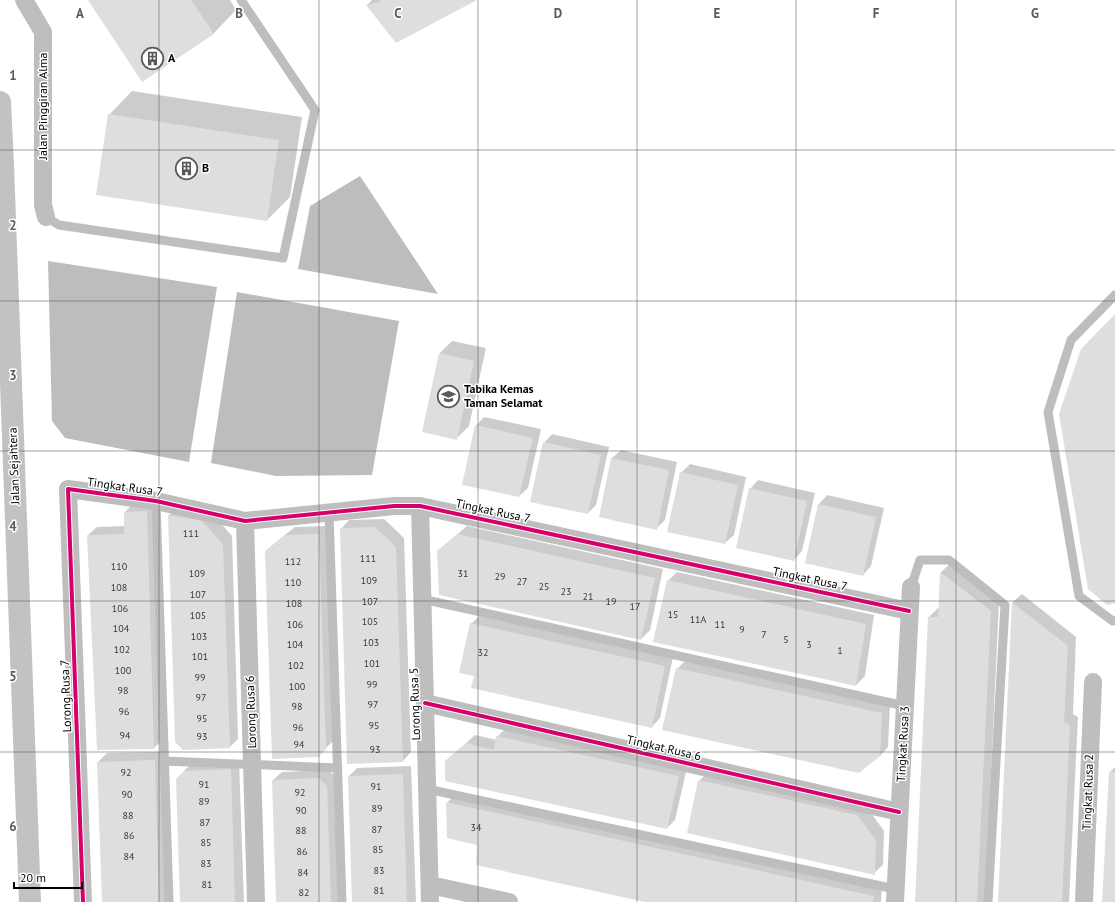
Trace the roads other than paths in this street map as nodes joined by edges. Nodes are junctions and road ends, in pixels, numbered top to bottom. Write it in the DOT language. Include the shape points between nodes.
graph roads {
  1 [pos="24,0"];
  2 [pos="241,0"];
  3 [pos="0,102"];
  4 [pos="2,165"];
  5 [pos="46,217"];
  6 [pos="1115,295"];
  7 [pos="68,489"];
  8 [pos="156,501"];
  9 [pos="420,506"];
  10 [pos="329,514"];
  11 [pos="245,521"];
  12 [pos="911,586"];
  13 [pos="422,599"];
  14 [pos="909,611"];
  15 [pos="1115,621"];
  16 [pos="1093,682"];
  17 [pos="425,703"];
  18 [pos="904,706"];
  19 [pos="164,761"];
  20 [pos="252,765"];
  21 [pos="338,768"];
  22 [pos="427,789"];
  23 [pos="899,812"];
  24 [pos="430,893"];
  25 [pos="895,896"];
  26 [pos="30,902"];
  27 [pos="83,902"];
  28 [pos="169,902"];
  29 [pos="256,902"];
  30 [pos="342,902"];
  31 [pos="509,902"];
  32 [pos="988,902"];
  33 [pos="1084,902"];
  1 -- 5 [label="street, Jalan Pinggiran Alma" via="43,32 43,205"];
  2 -- 5 [label="lane" via="315,110 283,258 60,225"];
  3 -- 4 [label="main road, Jalan Sejahtera"];
  4 -- 26 [label="main road, Jalan Sejahtera"];
  6 -- 15 [label="lane" via="1071,340 1048,412 1080,596"];
  7 -- 8 [label="street, Tingkat Rusa 7"];
  7 -- 27 [label="street, Lorong Rusa 7"];
  8 -- 11 [label="street, Tingkat Rusa 7"];
  8 -- 19 [label="lane"];
  9 -- 10 [label="street, Tingkat Rusa 7" via="394,506"];
  9 -- 13 [label="street, Lorong Rusa 5"];
  9 -- 14 [label="street, Tingkat Rusa 7"];
  10 -- 11 [label="street, Tingkat Rusa 7"];
  10 -- 21 [label="lane"];
  11 -- 20 [label="street, Lorong Rusa 6"];
  12 -- 14 [label="street, Tingkat Rusa 3"];
  12 -- 32 [label="lane" via="920,560 949,560 1005,605"];
  13 -- 17 [label="street, Lorong Rusa 5"];
  13 -- 18 [label="lane"];
  14 -- 18 [label="street, Tingkat Rusa 3"];
  16 -- 33 [label="street, Tingkat Rusa 2"];
  17 -- 22 [label="street, Lorong Rusa 5"];
  17 -- 23 [label="street, Tingkat Rusa 6"];
  18 -- 23 [label="street, Tingkat Rusa 3"];
  19 -- 20 [label="lane"];
  19 -- 28 [label="lane"];
  20 -- 21 [label="lane"];
  20 -- 29 [label="street, Lorong Rusa 6"];
  21 -- 30 [label="lane"];
  22 -- 24 [label="street, Lorong Rusa 5"];
  22 -- 25 [label="lane"];
  23 -- 25 [label="street, Tingkat Rusa 3"];
  24 -- 31 [label="street"];
}
